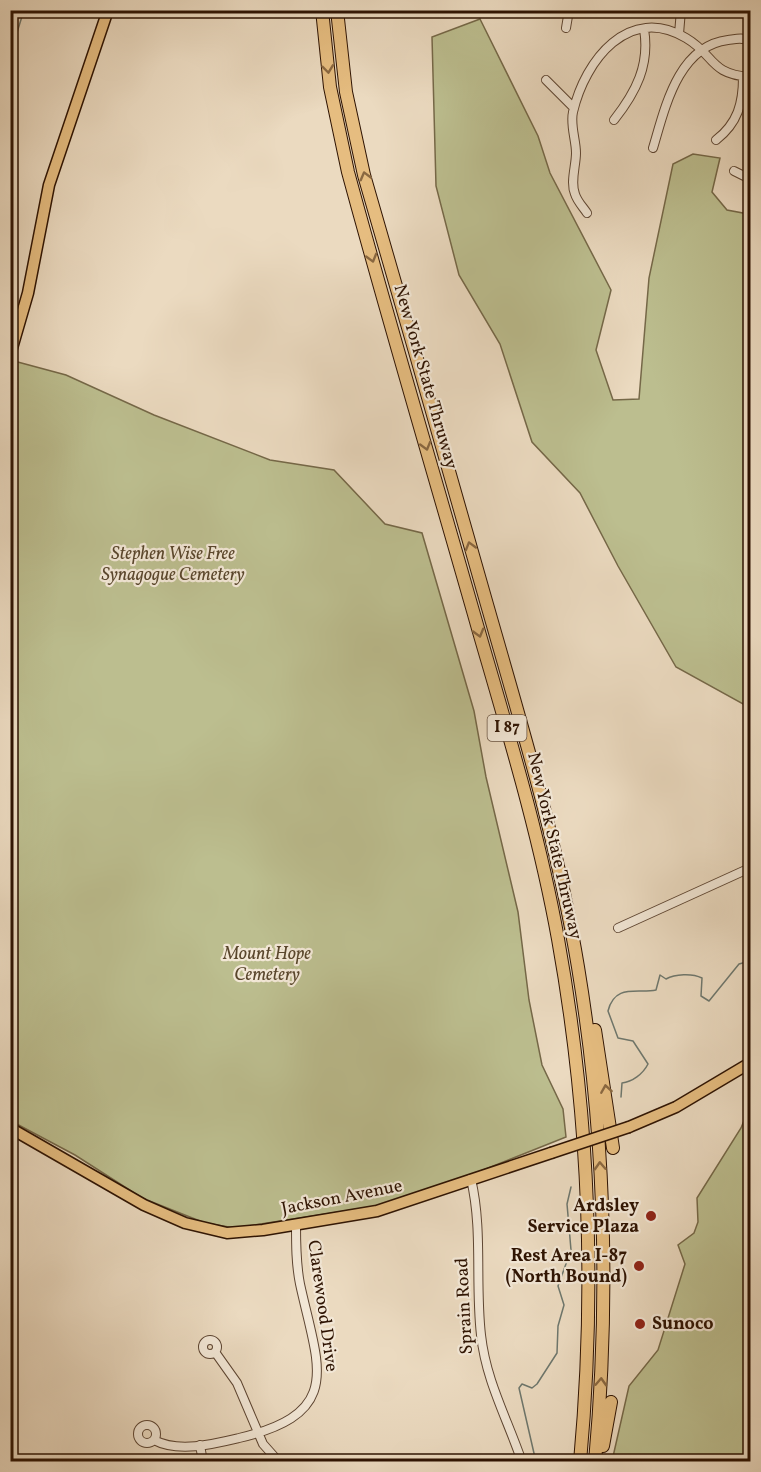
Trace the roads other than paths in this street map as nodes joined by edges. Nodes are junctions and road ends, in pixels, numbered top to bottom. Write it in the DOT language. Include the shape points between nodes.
graph roads {
  1 [pos="108,10"];
  2 [pos="322,10"];
  3 [pos="338,10"];
  4 [pos="569,10"];
  5 [pos="681,10"];
  6 [pos="566,28"];
  7 [pos="644,29"];
  8 [pos="679,34"];
  9 [pos="750,41"];
  10 [pos="701,51"];
  11 [pos="747,77"];
  12 [pos="546,80"];
  13 [pos="574,108"];
  14 [pos="614,120"];
  15 [pos="716,140"];
  16 [pos="653,148"];
  17 [pos="734,171"];
  18 [pos="750,179"];
  19 [pos="587,213"];
  20 [pos="10,355"];
  21 [pos="750,868"];
  22 [pos="618,928"];
  23 [pos="575,948"];
  24 [pos="750,1063"];
  25 [pos="10,1128"];
  26 [pos="613,1148"];
  27 [pos="471,1179"];
  28 [pos="296,1225"];
  29 [pos="215,1352"];
  30 [pos="611,1402"];
  31 [pos="258,1432"];
  32 [pos="154,1440"];
  33 [pos="200,1445"];
  34 [pos="203,1461"];
  35 [pos="279,1461"];
  36 [pos="522,1461"];
  37 [pos="580,1461"];
  38 [pos="595,1461"];
  39 [pos="600,1461"];
  1 -- 20 [label="main road" via="49,185 28,293"];
  2 -- 37 [label="highway, New York State Thruway / I 87, one-way" via="330,87 345,161 525,792 560,949 579,1087 587,1204 588,1322"];
  23 -- 3 [label="highway, New York State Thruway / I 87, one-way" via="537,782 362,165 346,92"];
  4 -- 6 [label="street"];
  5 -- 8 [label="street"];
  7 -- 8 [label="street"];
  7 -- 13 [label="street" via="623,33 608,44"];
  7 -- 14 [label="street" via="645,67"];
  8 -- 10 [label="street"];
  9 -- 10 [label="street" via="724,40"];
  10 -- 11 [label="street" via="718,69"];
  10 -- 16 [label="street" via="670,91"];
  11 -- 15 [label="street" via="738,113 728,131"];
  12 -- 13 [label="street"];
  13 -- 19 [label="street" via="573,188"];
  17 -- 18 [label="street"];
  21 -- 22 [label="street"];
  26 -- 23 [label="highway, one-way" via="599,1051"];
  38 -- 23 [label="highway, New York State Thruway / I 87, one-way" via="602,1353 603,1224 593,1076"];
  24 -- 27 [label="main road, Jackson Avenue, bridge" via="676,1107 629,1127"];
  25 -- 28 [label="main road, Jackson Avenue" via="124,1195 185,1223 235,1233"];
  27 -- 28 [label="main road, Jackson Avenue" via="385,1209"];
  27 -- 36 [label="street, Sprain Road" via="478,1223 479,1316 484,1358 497,1403"];
  28 -- 31 [label="street, Clarewood Drive" via="295,1255 315,1350 316,1385 310,1400 296,1416"];
  29 -- 31 [label="street" via="237,1383"];
  30 -- 39 [label="highway"];
  31 -- 33 [label="street, Clarewood Drive"];
  31 -- 35 [label="street" via="267,1450"];
  32 -- 33 [label="street, Clarewood Drive" via="168,1445"];
  33 -- 34 [label="street"];
}
